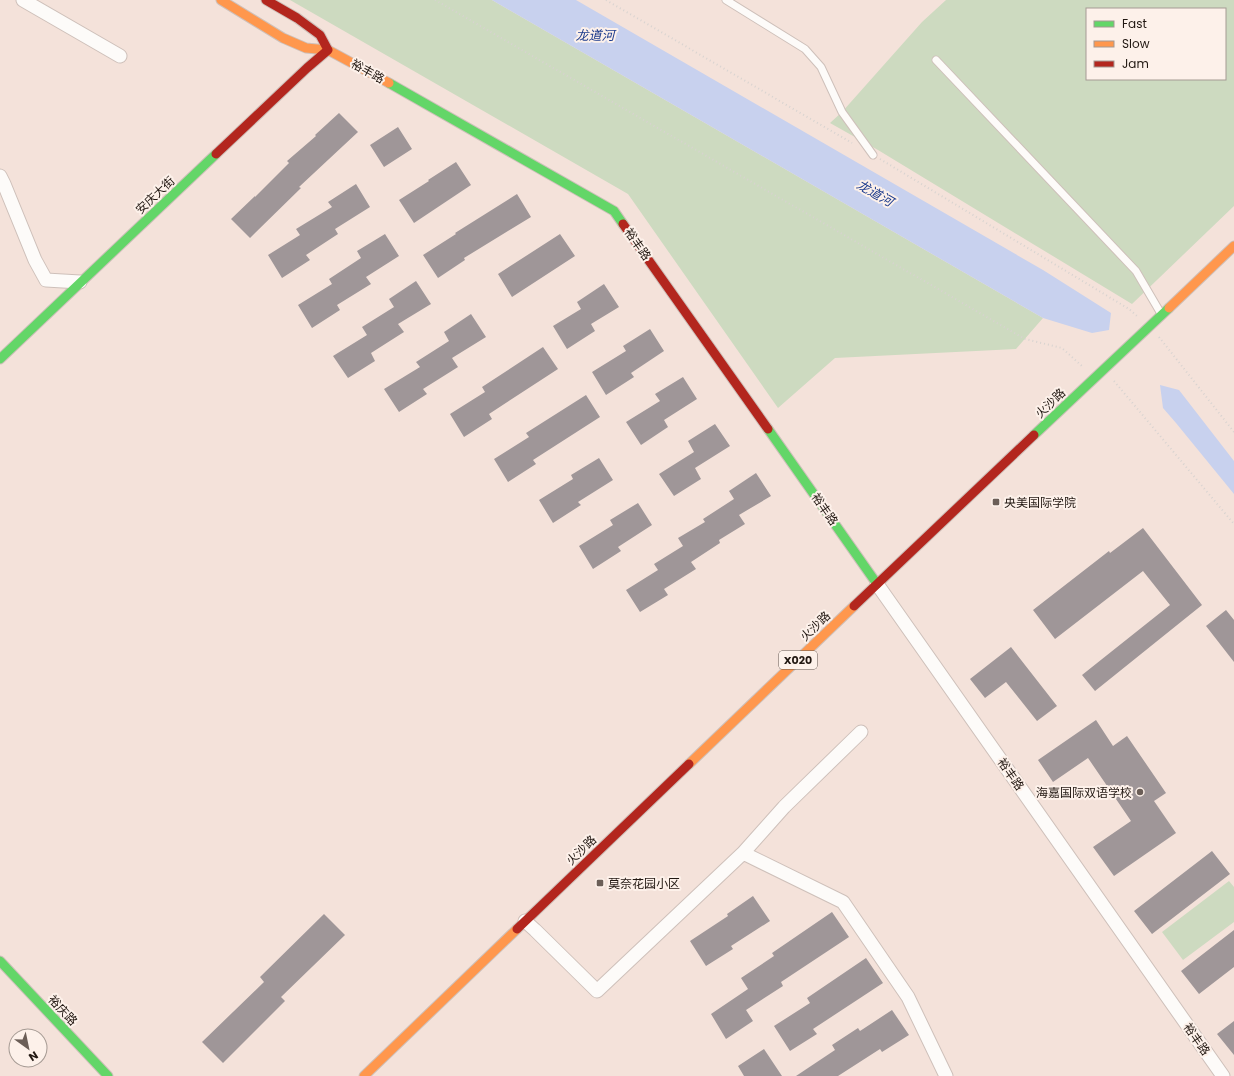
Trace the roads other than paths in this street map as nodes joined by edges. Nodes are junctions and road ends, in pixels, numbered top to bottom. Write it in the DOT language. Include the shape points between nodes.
graph roads {
  1 [pos="23,0"];
  2 [pos="221,0"];
  3 [pos="266,0"];
  4 [pos="726,0"];
  5 [pos="328,50"];
  6 [pos="120,56"];
  7 [pos="936,60"];
  8 [pos="873,155"];
  9 [pos="0,176"];
  10 [pos="1234,246"];
  11 [pos="80,282"];
  12 [pos="1161,314"];
  13 [pos="0,359"];
  14 [pos="877,584"];
  15 [pos="860,732"];
  16 [pos="743,853"];
  17 [pos="525,921"];
  18 [pos="0,961"];
  19 [pos="108,1076"];
  20 [pos="364,1076"];
  21 [pos="946,1076"];
  22 [pos="1224,1076"];
  1 -- 6 [label="street"];
  2 -- 5 [label="street, 裕丰路" via="283,38 306,48"];
  3 -- 5 [label="street" via="320,35"];
  4 -- 8 [label="lane" via="805,49 821,67 842,112"];
  5 -- 11 [label="street, 安庆大街"];
  5 -- 14 [label="street, 裕丰路" via="614,211"];
  7 -- 12 [label="lane" via="1136,271"];
  9 -- 11 [label="street" via="46,280"];
  10 -- 12 [label="street, 火沙路 / X020"];
  11 -- 13 [label="street, 安庆大街"];
  12 -- 14 [label="street, 火沙路 / X020"];
  14 -- 17 [label="street, 火沙路 / X020"];
  14 -- 22 [label="street, 裕丰路"];
  15 -- 16 [label="street" via="784,807"];
  16 -- 17 [label="street" via="597,991"];
  16 -- 21 [label="street" via="843,902 908,997"];
  17 -- 20 [label="street, 火沙路 / X020"];
  18 -- 19 [label="street, 裕庆路"];
}
